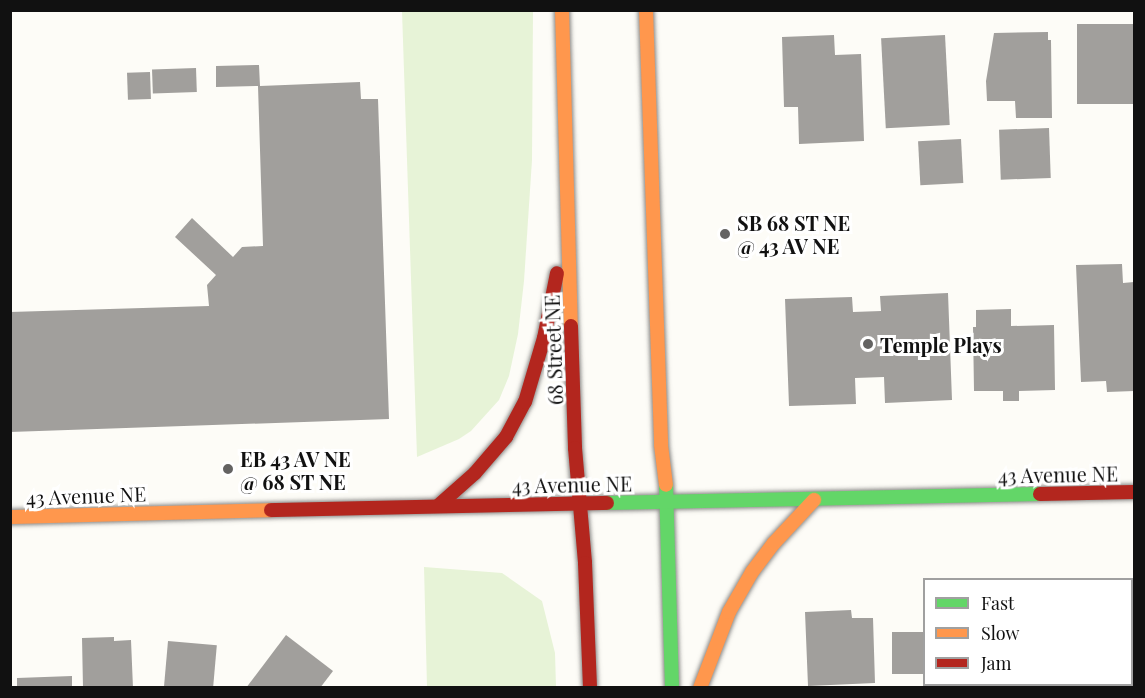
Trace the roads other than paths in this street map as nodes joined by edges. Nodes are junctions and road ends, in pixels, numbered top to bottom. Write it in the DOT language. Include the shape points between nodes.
graph roads {
  1 [pos="562,10"];
  2 [pos="646,10"];
  3 [pos="568,213"];
  4 [pos="1134,492"];
  5 [pos="814,500"];
  6 [pos="668,502"];
  7 [pos="581,504"];
  8 [pos="439,505"];
  9 [pos="10,517"];
  10 [pos="590,687"];
  11 [pos="672,687"];
  12 [pos="700,687"];
  1 -- 3 [label="main road, 68 Street NE"];
  2 -- 6 [label="main road" via="661,445"];
  3 -- 7 [label="main road, 68 Street NE" via="575,448"];
  3 -- 8 [label="main road" via="544,338 525,402 498,446"];
  4 -- 5 [label="main road, 43 Avenue NE"];
  5 -- 6 [label="main road, 43 Avenue NE"];
  5 -- 12 [label="main road" via="752,572 729,612"];
  6 -- 7 [label="main road, 43 Avenue NE"];
  6 -- 11 [label="main road"];
  7 -- 8 [label="main road, 43 Avenue NE"];
  7 -- 10 [label="main road, 68 Street NE"];
  8 -- 9 [label="main road, 43 Avenue NE"];
}
